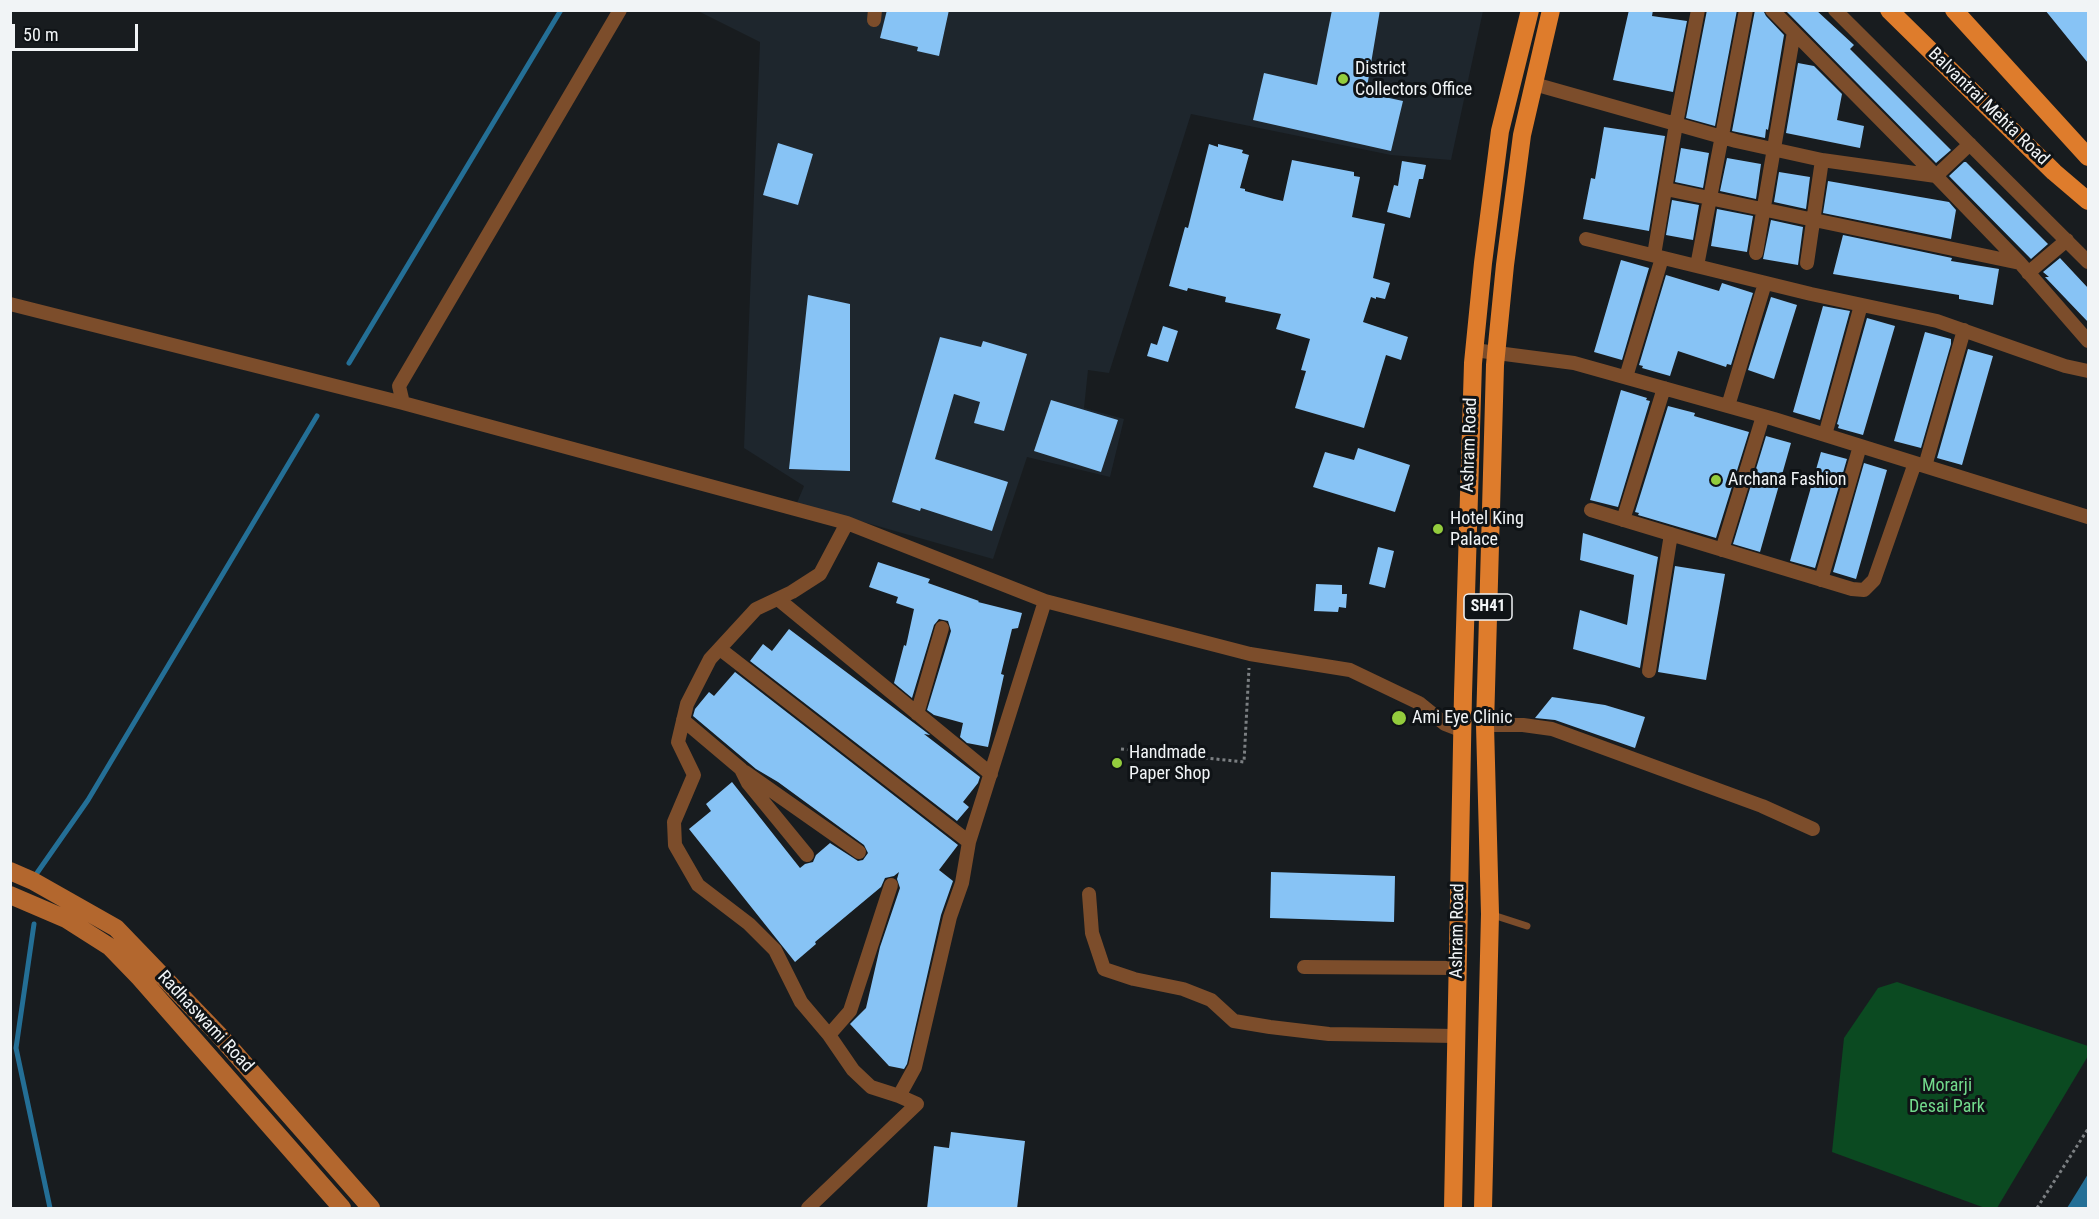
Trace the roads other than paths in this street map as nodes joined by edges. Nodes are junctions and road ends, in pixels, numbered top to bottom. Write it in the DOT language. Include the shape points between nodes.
graph roads {
  1 [pos="620,10"];
  2 [pos="1530,10"];
  3 [pos="1551,10"];
  4 [pos="1698,10"];
  5 [pos="1746,10"];
  6 [pos="1772,10"];
  7 [pos="1835,10"];
  8 [pos="1889,10"];
  9 [pos="1954,10"];
  10 [pos="1794,32"];
  11 [pos="1534,84"];
  12 [pos="1676,124"];
  13 [pos="1722,137"];
  14 [pos="1971,144"];
  15 [pos="1773,149"];
  16 [pos="2088,157"];
  17 [pos="1822,160"];
  18 [pos="1936,176"];
  19 [pos="1666,189"];
  20 [pos="1711,198"];
  21 [pos="2088,201"];
  22 [pos="1763,209"];
  23 [pos="1813,220"];
  24 [pos="1586,239"];
  25 [pos="2067,240"];
  26 [pos="1756,252"];
  27 [pos="1658,256"];
  28 [pos="2088,262"];
  29 [pos="1807,263"];
  30 [pos="1697,266"];
  31 [pos="2024,268"];
  32 [pos="1765,283"];
  33 [pos="10,304"];
  34 [pos="1860,305"];
  35 [pos="1964,330"];
  36 [pos="2088,341"];
  37 [pos="1474,350"];
  38 [pos="1497,352"];
  39 [pos="2088,370"];
  40 [pos="1626,377"];
  41 [pos="1664,388"];
  42 [pos="403,404"];
  43 [pos="1728,406"];
  44 [pos="1763,416"];
  45 [pos="1825,435"];
  46 [pos="1860,446"];
  47 [pos="1920,464"];
  48 [pos="1591,510"];
  49 [pos="2088,517"];
  50 [pos="1623,520"];
  51 [pos="847,523"];
  52 [pos="1671,534"];
  53 [pos="1722,550"];
  54 [pos="1821,580"];
  55 [pos="778,599"];
  56 [pos="1046,601"];
  57 [pos="942,628"];
  58 [pos="720,649"];
  59 [pos="1649,671"];
  60 [pos="917,714"];
  61 [pos="683,720"];
  62 [pos="1485,725"];
  63 [pos="1462,731"];
  64 [pos="741,769"];
  65 [pos="991,774"];
  66 [pos="1813,829"];
  67 [pos="969,842"];
  68 [pos="859,852"];
  69 [pos="807,855"];
  70 [pos="10,871"];
  71 [pos="33,881"];
  72 [pos="891,885"];
  73 [pos="1089,894"];
  74 [pos="18,898"];
  75 [pos="1490,914"];
  76 [pos="1527,926"];
  77 [pos="1304,967"];
  78 [pos="1457,968"];
  79 [pos="829,1035"];
  80 [pos="1456,1036"];
  81 [pos="899,1096"];
  82 [pos="342,1209"];
  83 [pos="371,1209"];
  84 [pos="808,1209"];
  85 [pos="1453,1209"];
  86 [pos="1483,1209"];
  1 -- 42 [label="street" via="399,386"];
  2 -- 37 [label="main road, Ashram Road" via="1500,131"];
  3 -- 11 [label="main road, Ashram Road / SH41"];
  4 -- 12 [label="street"];
  5 -- 13 [label="street"];
  6 -- 10 [label="street"];
  7 -- 14 [label="street"];
  8 -- 21 [label="main road, Balvantrai Mehta Road"];
  9 -- 16 [label="main road, Balvantrai Mehta Road"];
  10 -- 15 [label="street"];
  10 -- 18 [label="street"];
  11 -- 12 [label="street"];
  11 -- 38 [label="main road, Ashram Road / SH41" via="1522,135"];
  12 -- 13 [label="street"];
  12 -- 19 [label="street"];
  13 -- 15 [label="street"];
  13 -- 20 [label="street"];
  14 -- 18 [label="street"];
  14 -- 25 [label="street"];
  15 -- 17 [label="street"];
  15 -- 22 [label="street"];
  17 -- 18 [label="street"];
  17 -- 23 [label="street"];
  18 -- 31 [label="street"];
  19 -- 20 [label="street"];
  19 -- 27 [label="street"];
  20 -- 22 [label="street"];
  20 -- 30 [label="street"];
  22 -- 23 [label="street"];
  22 -- 26 [label="street"];
  23 -- 29 [label="street"];
  23 -- 31 [label="street"];
  24 -- 27 [label="street"];
  25 -- 28 [label="street"];
  25 -- 31 [label="street"];
  27 -- 30 [label="street"];
  27 -- 40 [label="street"];
  30 -- 32 [label="street"];
  31 -- 36 [label="street"];
  32 -- 34 [label="street"];
  32 -- 43 [label="street"];
  33 -- 42 [label="street"];
  34 -- 35 [label="street"];
  34 -- 45 [label="street"];
  35 -- 39 [label="street" via="2065,366"];
  35 -- 47 [label="street"];
  37 -- 38 [label="street"];
  37 -- 63 [label="main road, Ashram Road"];
  38 -- 40 [label="street" via="1574,363"];
  38 -- 62 [label="main road, Ashram Road / SH41"];
  40 -- 41 [label="street"];
  41 -- 43 [label="street"];
  41 -- 50 [label="street"];
  42 -- 51 [label="street"];
  43 -- 44 [label="street"];
  44 -- 45 [label="street"];
  44 -- 53 [label="street"];
  45 -- 46 [label="street"];
  46 -- 47 [label="street"];
  46 -- 54 [label="street"];
  47 -- 49 [label="street"];
  47 -- 54 [label="street" via="1875,580 1864,590"];
  48 -- 50 [label="street"];
  50 -- 52 [label="street"];
  51 -- 55 [label="street" via="820,574"];
  51 -- 56 [label="street"];
  52 -- 53 [label="street"];
  52 -- 59 [label="street"];
  53 -- 54 [label="street"];
  55 -- 58 [label="street" via="756,609"];
  55 -- 60 [label="street"];
  56 -- 63 [label="street" via="1250,654 1350,670 1419,704 1445,724"];
  56 -- 65 [label="street"];
  57 -- 60 [label="street"];
  58 -- 61 [label="street" via="710,659"];
  58 -- 67 [label="street"];
  60 -- 65 [label="street"];
  61 -- 64 [label="street"];
  61 -- 79 [label="street" via="678,742 694,775 674,822 675,845 698,885 749,924 775,950 801,1002"];
  62 -- 66 [label="street" via="1552,729 1762,806"];
  62 -- 75 [label="main road, Ashram Road / SH41"];
  63 -- 78 [label="main road, Ashram Road"];
  64 -- 68 [label="street"];
  64 -- 69 [label="street"];
  65 -- 67 [label="street"];
  67 -- 81 [label="street" via="915,1067"];
  70 -- 71 [label="street, Radhaswami Road"];
  71 -- 74 [label="street"];
  71 -- 83 [label="street, Radhaswami Road" via="116,928 219,1035"];
  72 -- 79 [label="street" via="850,1011"];
  73 -- 80 [label="street" via="1092,933 1104,969 1212,1000 1234,1021 1329,1034"];
  74 -- 82 [label="street, Radhaswami Road" via="66,919 110,947"];
  75 -- 76 [label="lane"];
  75 -- 86 [label="main road, Ashram Road / SH41"];
  77 -- 78 [label="street"];
  78 -- 80 [label="main road, Ashram Road"];
  79 -- 81 [label="street" via="853,1070 871,1087"];
  80 -- 85 [label="main road, Ashram Road"];
  81 -- 84 [label="street" via="917,1104"];
}
